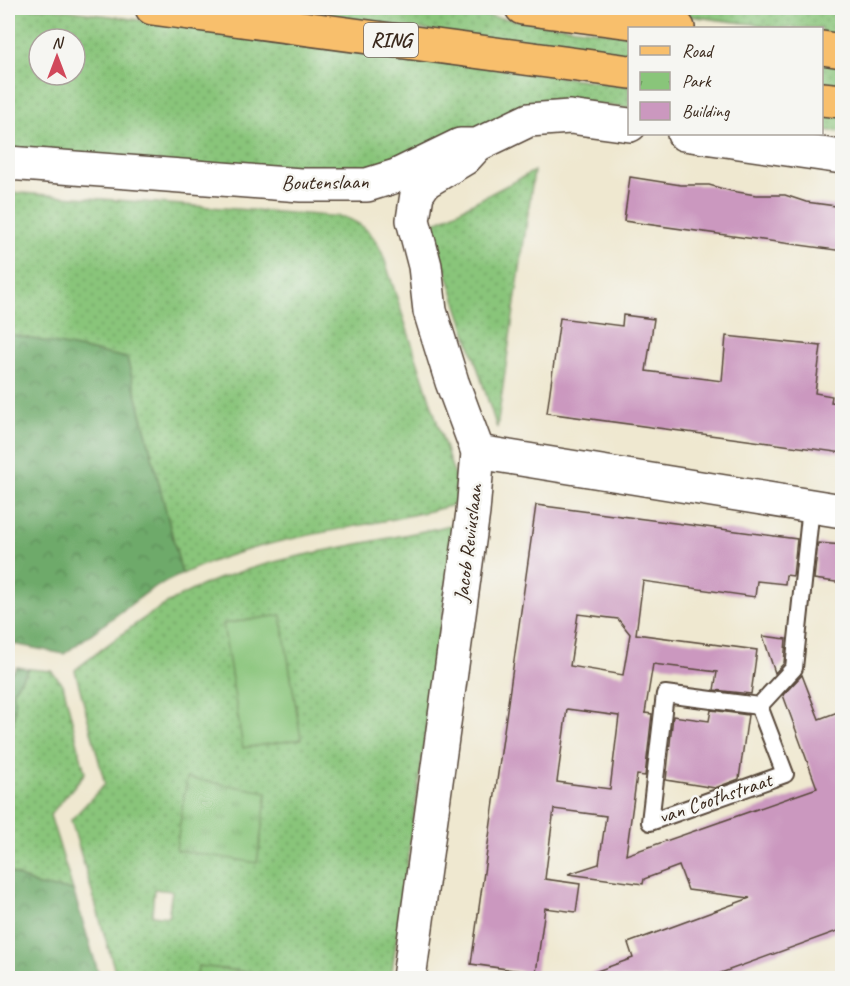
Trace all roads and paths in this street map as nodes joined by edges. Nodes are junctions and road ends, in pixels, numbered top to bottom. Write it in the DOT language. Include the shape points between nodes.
graph roads {
  1 [pos="152,8"];
  2 [pos="522,8"];
  3 [pos="670,27"];
  4 [pos="823,48"];
  5 [pos="843,51"];
  6 [pos="628,72"];
  7 [pos="823,99"];
  8 [pos="843,102"];
  9 [pos="628,126"];
  10 [pos="691,135"];
  11 [pos="477,146"];
  12 [pos="843,157"];
  13 [pos="8,163"];
  14 [pos="478,452"];
  15 [pos="811,507"];
  16 [pos="843,511"];
  17 [pos="759,706"];
  18 [pos="409,978"];
  1 -- 6 [label="main road, RING"];
  2 -- 3 [label="main road"];
  4 -- 5 [label="main road"];
  7 -- 8 [label="main road"];
  9 -- 11 [label="street, Boutenslaan" via="570,117 530,120"];
  10 -- 12 [label="street"];
  11 -- 13 [label="street, Boutenslaan" via="460,146 367,185 301,185"];
  11 -- 14 [label="street, Jacob Reviuslaan" via="465,158 425,182 417,194 413,220 425,266 430,311"];
  14 -- 15 [label="street"];
  14 -- 18 [label="street, Jacob Reviuslaan" via="472,524"];
  15 -- 16 [label="street"];
  15 -- 17 [label="lane" via="794,668"];
  17 -- 17 [label="lane, van Coothstraat" via="666,694 650,822 785,774"];
}
